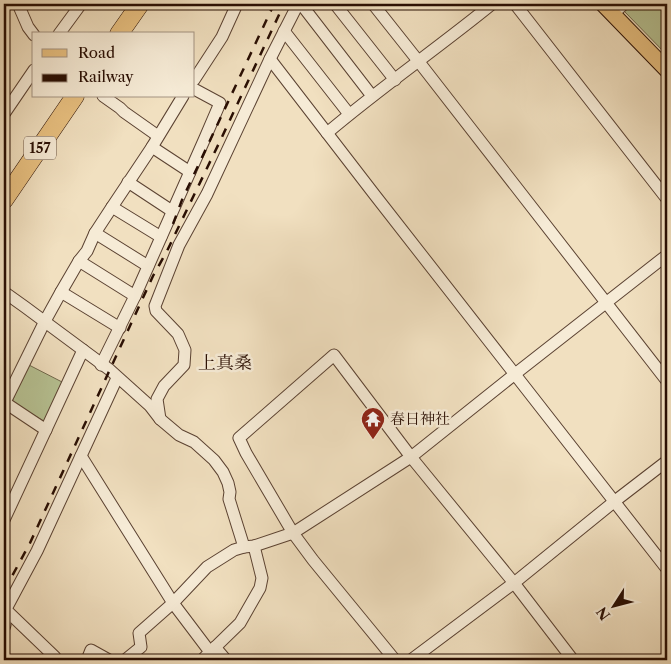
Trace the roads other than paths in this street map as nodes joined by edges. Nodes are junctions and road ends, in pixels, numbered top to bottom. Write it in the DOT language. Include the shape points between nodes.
graph roads {
  1 [pos="18,4"];
  2 [pos="80,4"];
  3 [pos="131,4"];
  4 [pos="140,4"];
  5 [pos="237,4"];
  6 [pos="299,4"];
  7 [pos="336,4"];
  8 [pos="373,4"];
  9 [pos="515,4"];
  10 [pos="486,6"];
  11 [pos="614,7"];
  12 [pos="32,32"];
  13 [pos="60,32"];
  14 [pos="111,32"];
  15 [pos="120,32"];
  16 [pos="284,32"];
  17 [pos="270,59"];
  18 [pos="419,62"];
  19 [pos="667,70"];
  20 [pos="32,73"];
  21 [pos="195,78"];
  22 [pos="395,80"];
  23 [pos="195,90"];
  24 [pos="372,96"];
  25 [pos="66,98"];
  26 [pos="74,98"];
  27 [pos="106,98"];
  28 [pos="182,98"];
  29 [pos="4,114"];
  30 [pos="349,114"];
  31 [pos="327,133"];
  32 [pos="158,136"];
  33 [pos="152,147"];
  34 [pos="190,172"];
  35 [pos="128,182"];
  36 [pos="4,186"];
  37 [pos="667,199"];
  38 [pos="4,200"];
  39 [pos="112,207"];
  40 [pos="172,211"];
  41 [pos="95,233"];
  42 [pos="161,237"];
  43 [pos="667,255"];
  44 [pos="79,261"];
  45 [pos="148,266"];
  46 [pos="4,292"];
  47 [pos="61,292"];
  48 [pos="135,296"];
  49 [pos="606,303"];
  50 [pos="45,321"];
  51 [pos="120,328"];
  52 [pos="83,350"];
  53 [pos="101,365"];
  54 [pos="515,374"];
  55 [pos="117,378"];
  56 [pos="667,381"];
  57 [pos="4,403"];
  58 [pos="160,419"];
  59 [pos="46,430"];
  60 [pos="81,456"];
  61 [pos="411,457"];
  62 [pos="667,461"];
  63 [pos="615,501"];
  64 [pos="4,520"];
  65 [pos="293,533"];
  66 [pos="249,547"];
  67 [pos="667,569"];
  68 [pos="514,583"];
  69 [pos="173,603"];
  70 [pos="5,609"];
  71 [pos="4,628"];
  72 [pos="209,653"];
  73 [pos="56,660"];
  74 [pos="87,660"];
  75 [pos="109,660"];
  76 [pos="125,660"];
  77 [pos="226,660"];
  78 [pos="395,660"];
  79 [pos="411,660"];
  80 [pos="573,660"];
  1 -- 12 [label="street"];
  2 -- 13 [label="street"];
  3 -- 14 [label="highway"];
  4 -- 15 [label="highway"];
  5 -- 21 [label="street" via="222,37"];
  6 -- 16 [label="street"];
  6 -- 24 [label="street"];
  7 -- 22 [label="street"];
  8 -- 18 [label="street"];
  9 -- 37 [label="street"];
  10 -- 18 [label="street"];
  11 -- 19 [label="main road"];
  16 -- 17 [label="street"];
  16 -- 30 [label="street"];
  17 -- 31 [label="street"];
  17 -- 58 [label="street" via="207,194 179,245 155,306 178,334 184,350 184,365 164,386 157,399"];
  18 -- 22 [label="street"];
  18 -- 49 [label="street"];
  20 -- 29 [label="street"];
  22 -- 24 [label="street"];
  23 -- 34 [label="street" via="220,103"];
  24 -- 30 [label="street"];
  25 -- 36 [label="highway, 157"];
  26 -- 38 [label="highway, 157"];
  27 -- 32 [label="street"];
  28 -- 32 [label="street"];
  30 -- 31 [label="street"];
  31 -- 54 [label="street"];
  32 -- 33 [label="street"];
  33 -- 34 [label="street"];
  33 -- 35 [label="street"];
  34 -- 40 [label="street"];
  35 -- 39 [label="street"];
  35 -- 40 [label="street"];
  39 -- 41 [label="street"];
  39 -- 42 [label="street"];
  40 -- 42 [label="street"];
  41 -- 44 [label="street"];
  41 -- 45 [label="street"];
  42 -- 45 [label="street"];
  43 -- 49 [label="street"];
  44 -- 47 [label="street"];
  44 -- 48 [label="street"];
  45 -- 48 [label="street"];
  46 -- 50 [label="street"];
  47 -- 50 [label="street"];
  47 -- 51 [label="street"];
  48 -- 51 [label="street"];
  49 -- 54 [label="street"];
  49 -- 56 [label="street"];
  50 -- 52 [label="street"];
  50 -- 57 [label="street"];
  51 -- 53 [label="street"];
  52 -- 53 [label="street"];
  52 -- 59 [label="street"];
  53 -- 55 [label="street"];
  54 -- 61 [label="street"];
  54 -- 63 [label="street"];
  55 -- 58 [label="street" via="150,406"];
  55 -- 60 [label="street"];
  57 -- 59 [label="street"];
  58 -- 66 [label="street" via="179,435 194,442 223,472 230,492 228,499"];
  59 -- 64 [label="street"];
  60 -- 69 [label="street"];
  60 -- 70 [label="street" via="37,551"];
  61 -- 65 [label="street"];
  61 -- 65 [label="street" via="334,356 239,438"];
  61 -- 68 [label="street"];
  62 -- 63 [label="street"];
  63 -- 67 [label="street"];
  63 -- 68 [label="street"];
  65 -- 66 [label="street"];
  65 -- 78 [label="street"];
  66 -- 69 [label="street" via="234,550 207,567"];
  66 -- 72 [label="street" via="262,578 260,588 240,623"];
  68 -- 79 [label="street"];
  68 -- 80 [label="street"];
  69 -- 72 [label="street"];
  69 -- 76 [label="street" via="139,633 141,647"];
  70 -- 71 [label="street"];
  70 -- 73 [label="street"];
  72 -- 77 [label="street"];
  74 -- 75 [label="street" via="91,650"];
}
